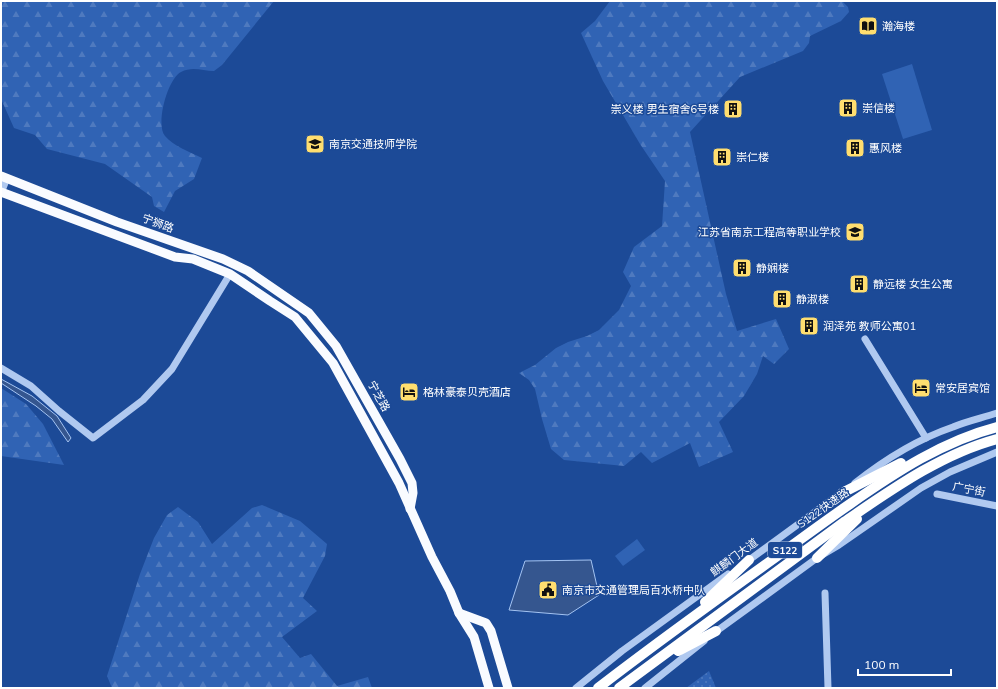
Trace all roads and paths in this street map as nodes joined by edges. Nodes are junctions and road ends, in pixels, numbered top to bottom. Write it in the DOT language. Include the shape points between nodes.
graph roads {
  1 [pos="4,177"];
  2 [pos="1,192"];
  3 [pos="230,274"];
  4 [pos="300,306"];
  5 [pos="865,339"];
  6 [pos="1,368"];
  7 [pos="997,414"];
  8 [pos="997,427"];
  9 [pos="926,438"];
  10 [pos="997,438"];
  11 [pos="938,449"];
  12 [pos="997,452"];
  13 [pos="842,493"];
  14 [pos="936,494"];
  15 [pos="877,500"];
  16 [pos="997,506"];
  17 [pos="410,510"];
  18 [pos="817,558"];
  19 [pos="748,560"];
  20 [pos="824,593"];
  21 [pos="459,613"];
  22 [pos="684,623"];
  23 [pos="716,631"];
  24 [pos="646,668"];
  25 [pos="489,688"];
  26 [pos="508,688"];
  27 [pos="576,688"];
  28 [pos="598,688"];
  29 [pos="620,688"];
  30 [pos="644,688"];
  31 [pos="828,688"];
  1 -- 2 [label="street"];
  1 -- 4 [label="main road, 宁狮路" via="117,222 223,259 248,271"];
  2 -- 3 [label="main road" via="176,257 193,259"];
  3 -- 6 [label="street" via="172,369 143,400 93,438 31,386"];
  3 -- 17 [label="main road" via="295,317 333,363 396,477"];
  4 -- 17 [label="main road, 宁芝路" via="309,313 336,346 400,459 412,483"];
  5 -- 9 [label="street"];
  7 -- 9 [label="street, 麒麟门大道" via="952,427"];
  8 -- 11 [label="highway, S122快速路 / S122" via="972,434"];
  9 -- 13 [label="street, 麒麟门大道" via="883,462"];
  10 -- 15 [label="highway, S122" via="944,460"];
  11 -- 13 [label="highway" via="896,466"];
  11 -- 22 [label="highway, S122快速路 / S122" via="899,470"];
  12 -- 18 [label="street" via="950,472 921,488"];
  13 -- 19 [label="street, 麒麟门大道"];
  14 -- 16 [label="street, 广宁街"];
  15 -- 18 [label="highway"];
  15 -- 24 [label="highway, S122"];
  17 -- 21 [label="main road"];
  18 -- 23 [label="street"];
  19 -- 22 [label="highway"];
  19 -- 27 [label="street, 麒麟门大道" via="622,651"];
  20 -- 31 [label="street"];
  21 -- 25 [label="main road" via="474,637"];
  21 -- 26 [label="main road" via="486,623 489,627"];
  22 -- 28 [label="highway, S122快速路 / S122"];
  23 -- 24 [label="highway"];
  23 -- 30 [label="street"];
  24 -- 29 [label="highway, S122"];
}
